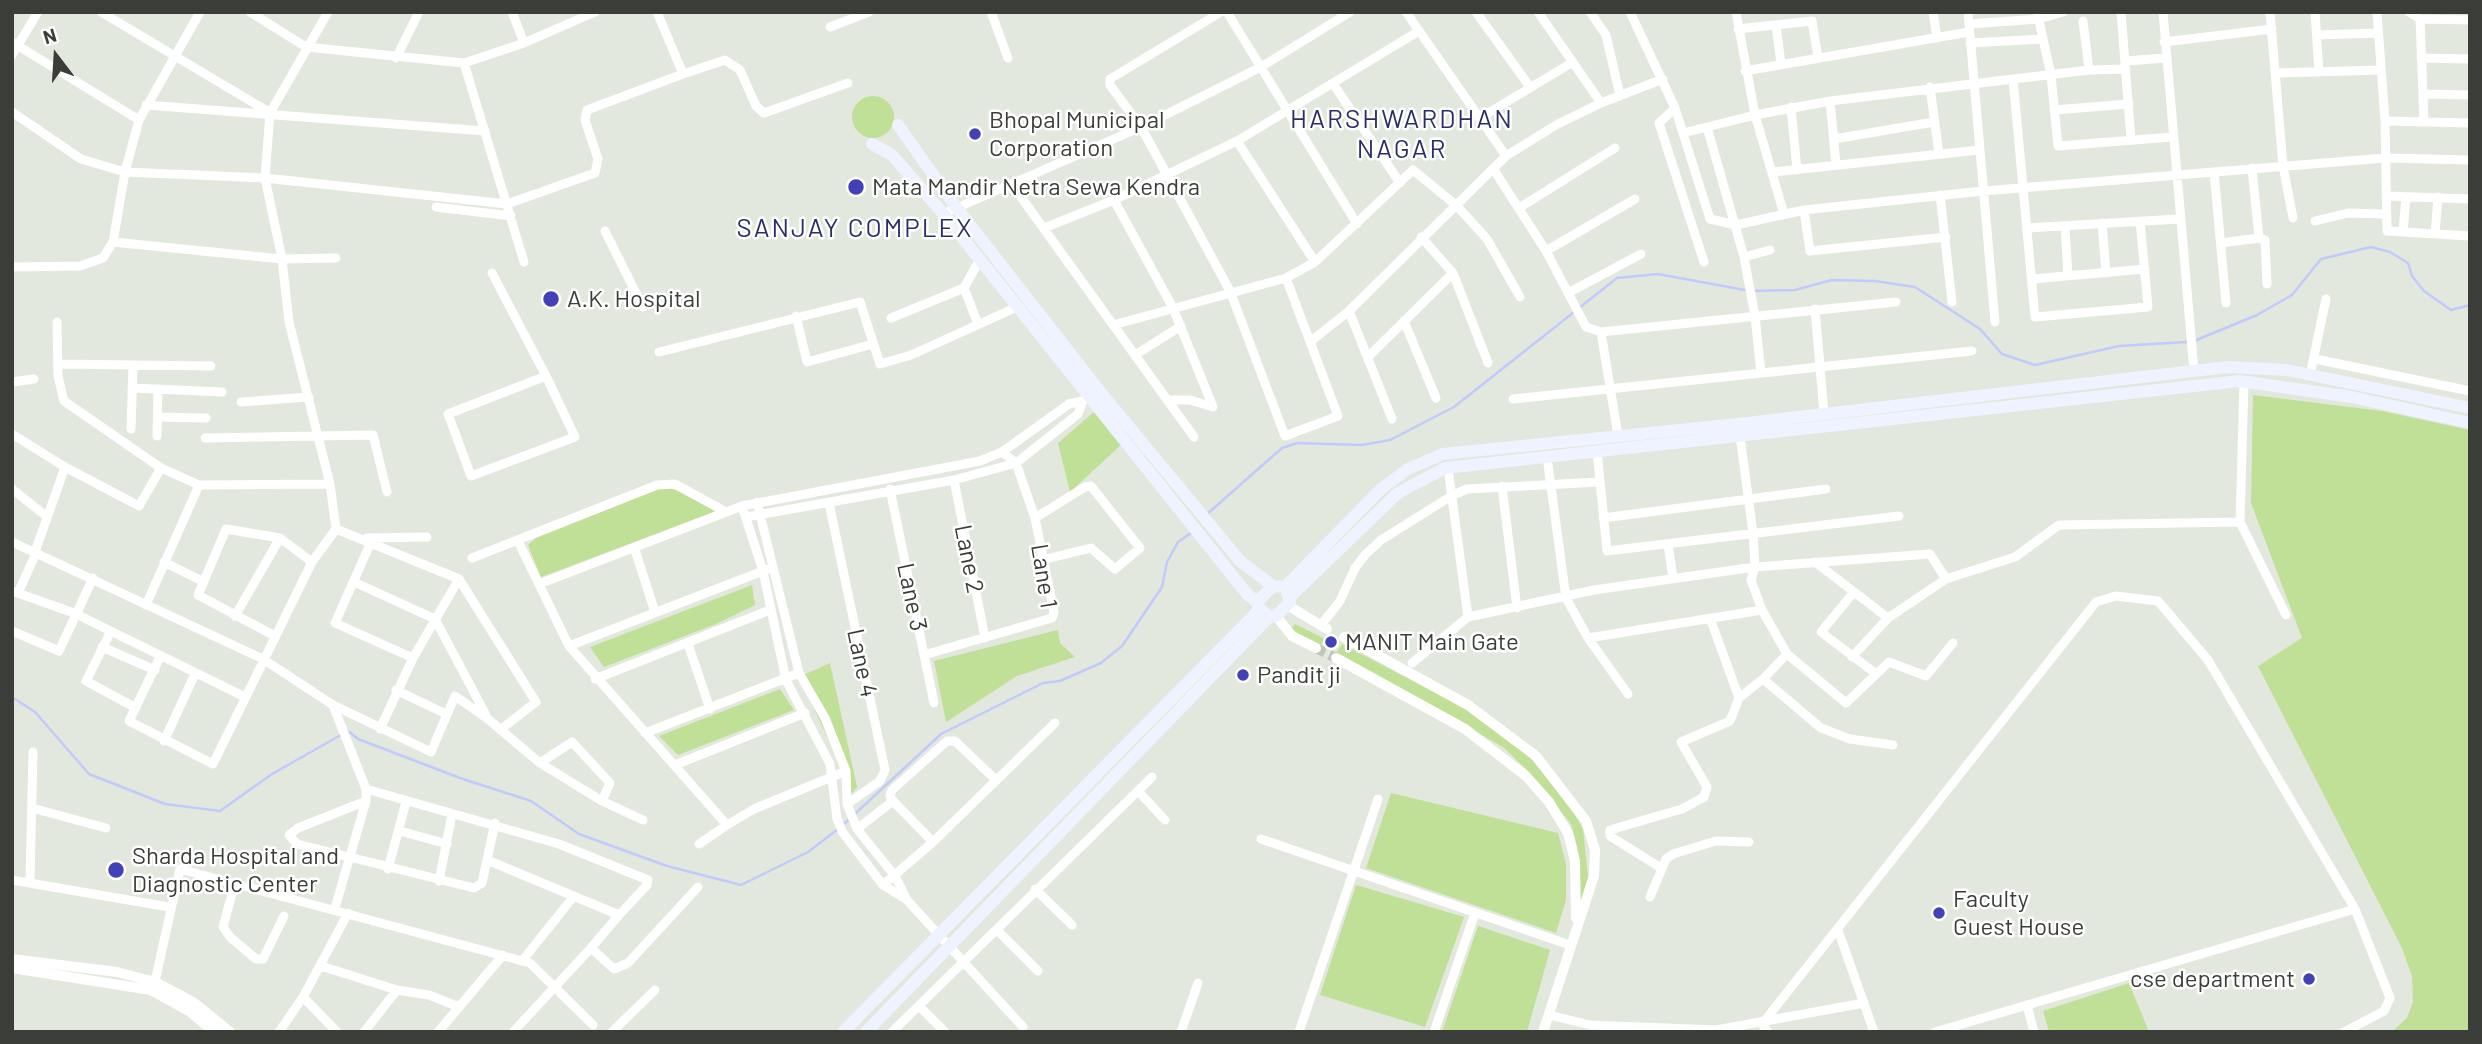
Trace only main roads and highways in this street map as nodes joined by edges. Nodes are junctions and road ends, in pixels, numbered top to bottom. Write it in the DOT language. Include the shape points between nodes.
graph roads {
  1 [pos="898,125"];
  2 [pos="872,144"];
  3 [pos="1090,395"];
  4 [pos="2418,397"];
  5 [pos="2470,408"];
  6 [pos="2417,411"];
  7 [pos="2470,423"];
  8 [pos="1208,534"];
  9 [pos="1284,593"];
  10 [pos="1265,611"];
  11 [pos="843,1032"];
  12 [pos="866,1032"];
  1 -- 3 [label="main road"];
  2 -- 3 [label="main road" via="892,155"];
  3 -- 8 [label="main road"];
  4 -- 5 [label="main road"];
  4 -- 6 [label="main road"];
  4 -- 9 [label="main road" via="2245,367 1443,454 1408,468 1381,489"];
  6 -- 7 [label="main road"];
  6 -- 9 [label="main road" via="2244,382 1448,468 1398,493"];
  8 -- 9 [label="main road"];
  8 -- 10 [label="main road" via="1247,594"];
  9 -- 10 [label="main road"];
  9 -- 10 [label="main road"];
  10 -- 11 [label="main road"];
  10 -- 12 [label="main road"];
}
